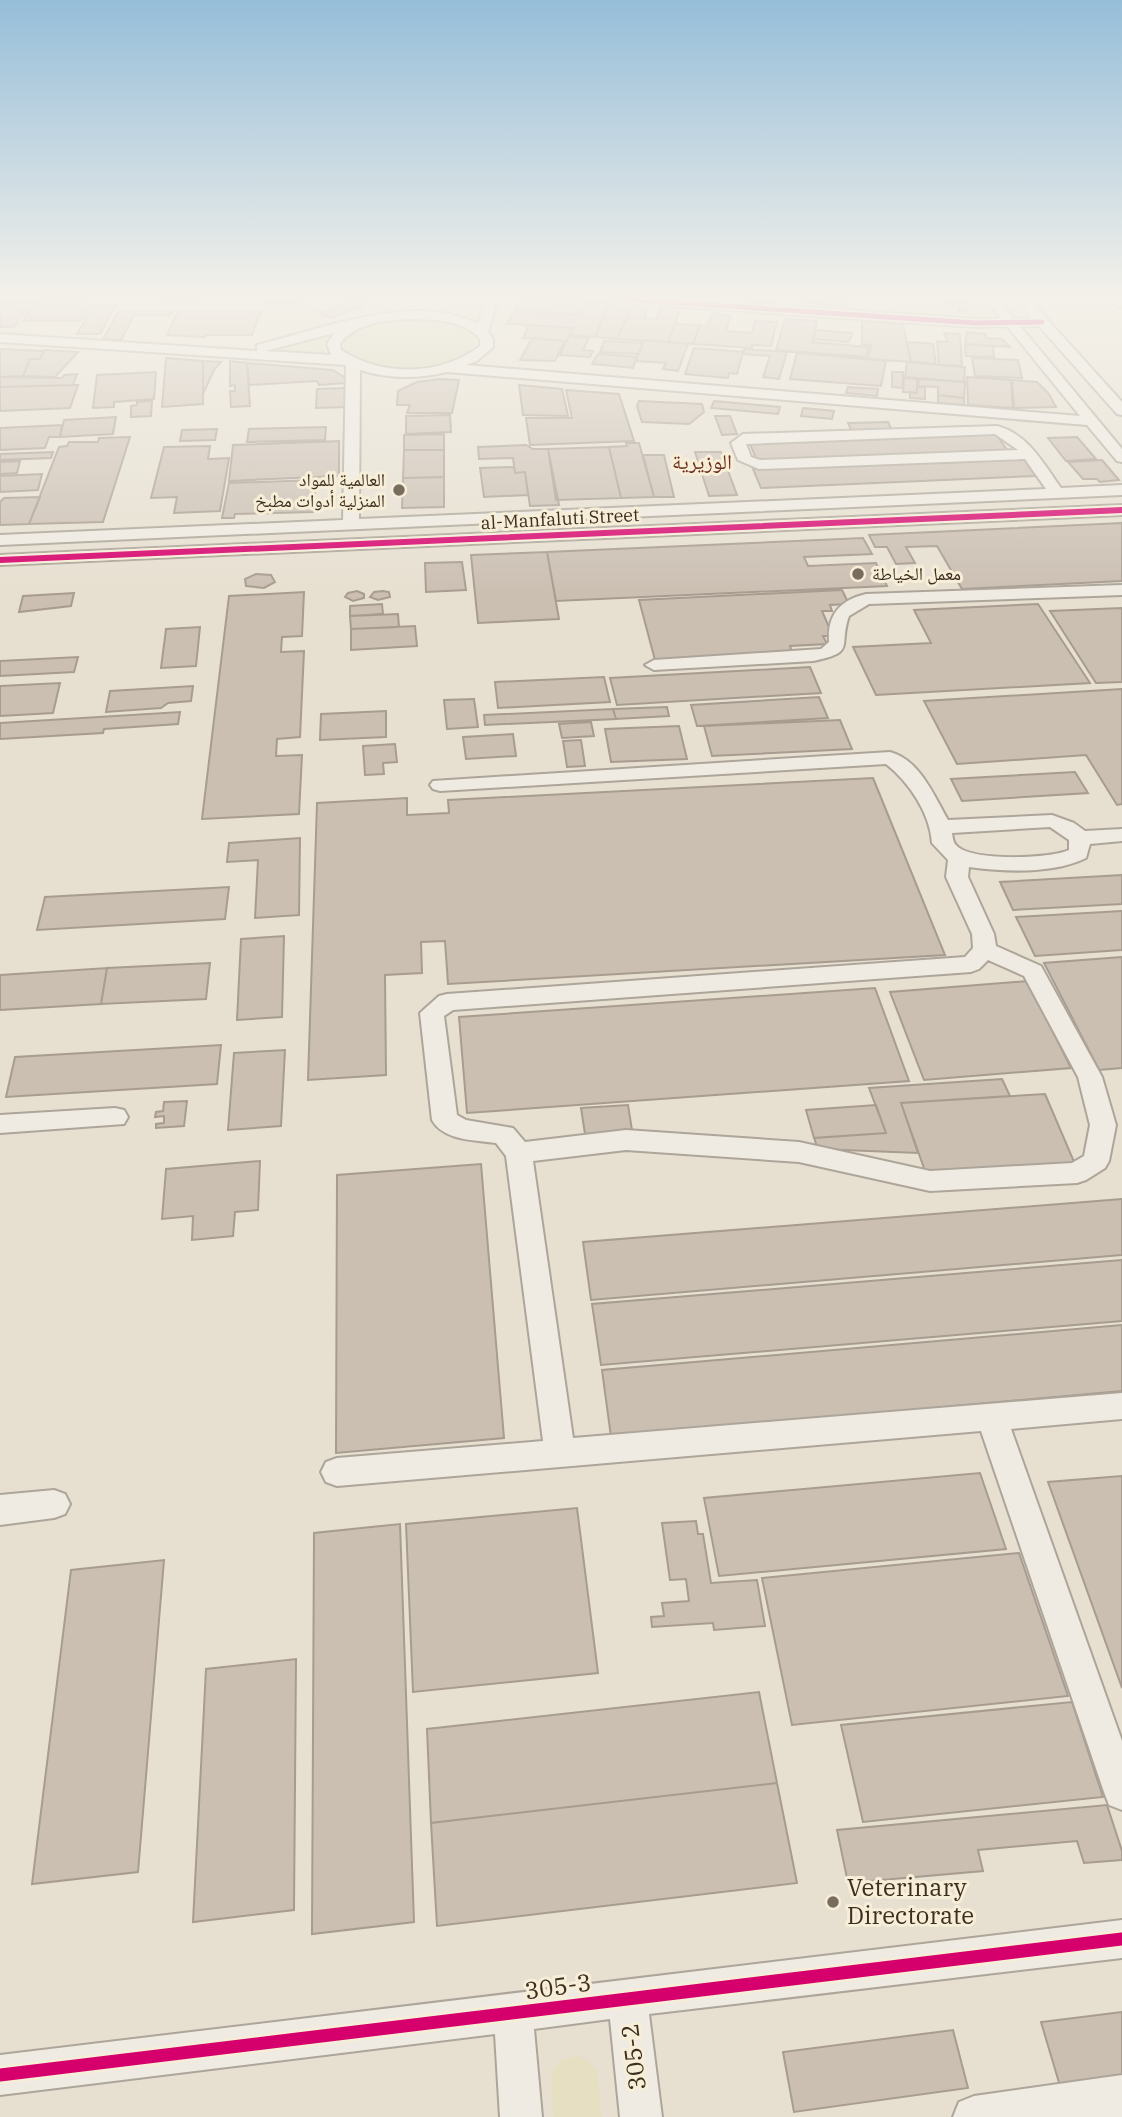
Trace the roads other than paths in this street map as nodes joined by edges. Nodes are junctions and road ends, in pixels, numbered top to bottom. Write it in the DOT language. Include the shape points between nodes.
graph roads {
  1 [pos="364,396"];
  2 [pos="797,397"];
  3 [pos="1072,397"];
  4 [pos="1109,397"];
  5 [pos="1122,411"];
  6 [pos="1091,421"];
  7 [pos="1028,454"];
  8 [pos="1122,458"];
  9 [pos="1122,490"];
  10 [pos="1057,494"];
  11 [pos="939,500"];
  12 [pos="762,507"];
  13 [pos="1122,510"];
  14 [pos="951,518"];
  15 [pos="463,519"];
  16 [pos="351,523"];
  17 [pos="769,526"];
  18 [pos="463,539"];
  19 [pos="0,540"];
  20 [pos="0,560"];
  21 [pos="1122,590"];
  22 [pos="654,665"];
  23 [pos="440,785"];
  24 [pos="941,827"];
  25 [pos="1122,835"];
  26 [pos="1080,838"];
  27 [pos="959,860"];
  28 [pos="985,950"];
  29 [pos="116,1118"];
  30 [pos="0,1124"];
  31 [pos="519,1153"];
  32 [pos="1122,1406"];
  33 [pos="992,1418"];
  34 [pos="559,1455"];
  35 [pos="337,1472"];
  36 [pos="54,1504"];
  37 [pos="0,1510"];
  38 [pos="1122,1792"];
  39 [pos="1122,1940"];
  40 [pos="627,1997"];
  41 [pos="513,2012"];
  42 [pos="0,2075"];
  43 [pos="1122,2096"];
  44 [pos="1027,2113"];
  45 [pos="521,2117"];
  46 [pos="641,2117"];
  47 [pos="974,2117"];
  1 -- 16 [label="street"];
  2 -- 6 [label="street"];
  3 -- 6 [label="street"];
  4 -- 5 [label="street"];
  6 -- 8 [label="street"];
  7 -- 7 [label="street" via="759,465 745,460 738,443 743,438 997,430 1009,433"];
  7 -- 10 [label="street"];
  9 -- 10 [label="street, al-Manfaluti Street"];
  10 -- 11 [label="street, al-Manfaluti Street"];
  11 -- 12 [label="street, al-Manfaluti Street"];
  11 -- 14 [label="street"];
  12 -- 15 [label="street, al-Manfaluti Street"];
  12 -- 17 [label="street"];
  13 -- 14 [label="street, al-Manfaluti Street"];
  14 -- 17 [label="street, al-Manfaluti Street"];
  15 -- 16 [label="street, al-Manfaluti Street"];
  15 -- 18 [label="street"];
  16 -- 19 [label="street, al-Manfaluti Street"];
  17 -- 18 [label="street, al-Manfaluti Street"];
  18 -- 20 [label="street, al-Manfaluti Street"];
  21 -- 22 [label="street" via="866,599 845,609 836,624 838,643 827,653"];
  23 -- 24 [label="street" via="890,758 911,774"];
  24 -- 26 [label="street" via="1052,821"];
  24 -- 27 [label="street" via="944,846"];
  25 -- 26 [label="street"];
  26 -- 27 [label="street" via="1079,853 1067,859 983,864"];
  27 -- 28 [label="street" via="957,877 984,934"];
  28 -- 31 [label="street" via="971,964 447,1002 432,1013 445,1120 461,1129 503,1135"];
  28 -- 31 [label="street" via="1033,971 1090,1077 1104,1125 1096,1161 1077,1173 930,1181 799,1152 626,1140"];
  29 -- 30 [label="street"];
  31 -- 34 [label="street"];
  32 -- 33 [label="street"];
  33 -- 34 [label="street"];
  33 -- 38 [label="street"];
  34 -- 35 [label="street"];
  36 -- 37 [label="street"];
  39 -- 40 [label="street, 305-3"];
  40 -- 41 [label="street, 305-3"];
  40 -- 46 [label="street, 305-2"];
  41 -- 42 [label="street, 305-3"];
  41 -- 45 [label="street"];
  43 -- 44 [label="street"];
  44 -- 47 [label="street"];
}
